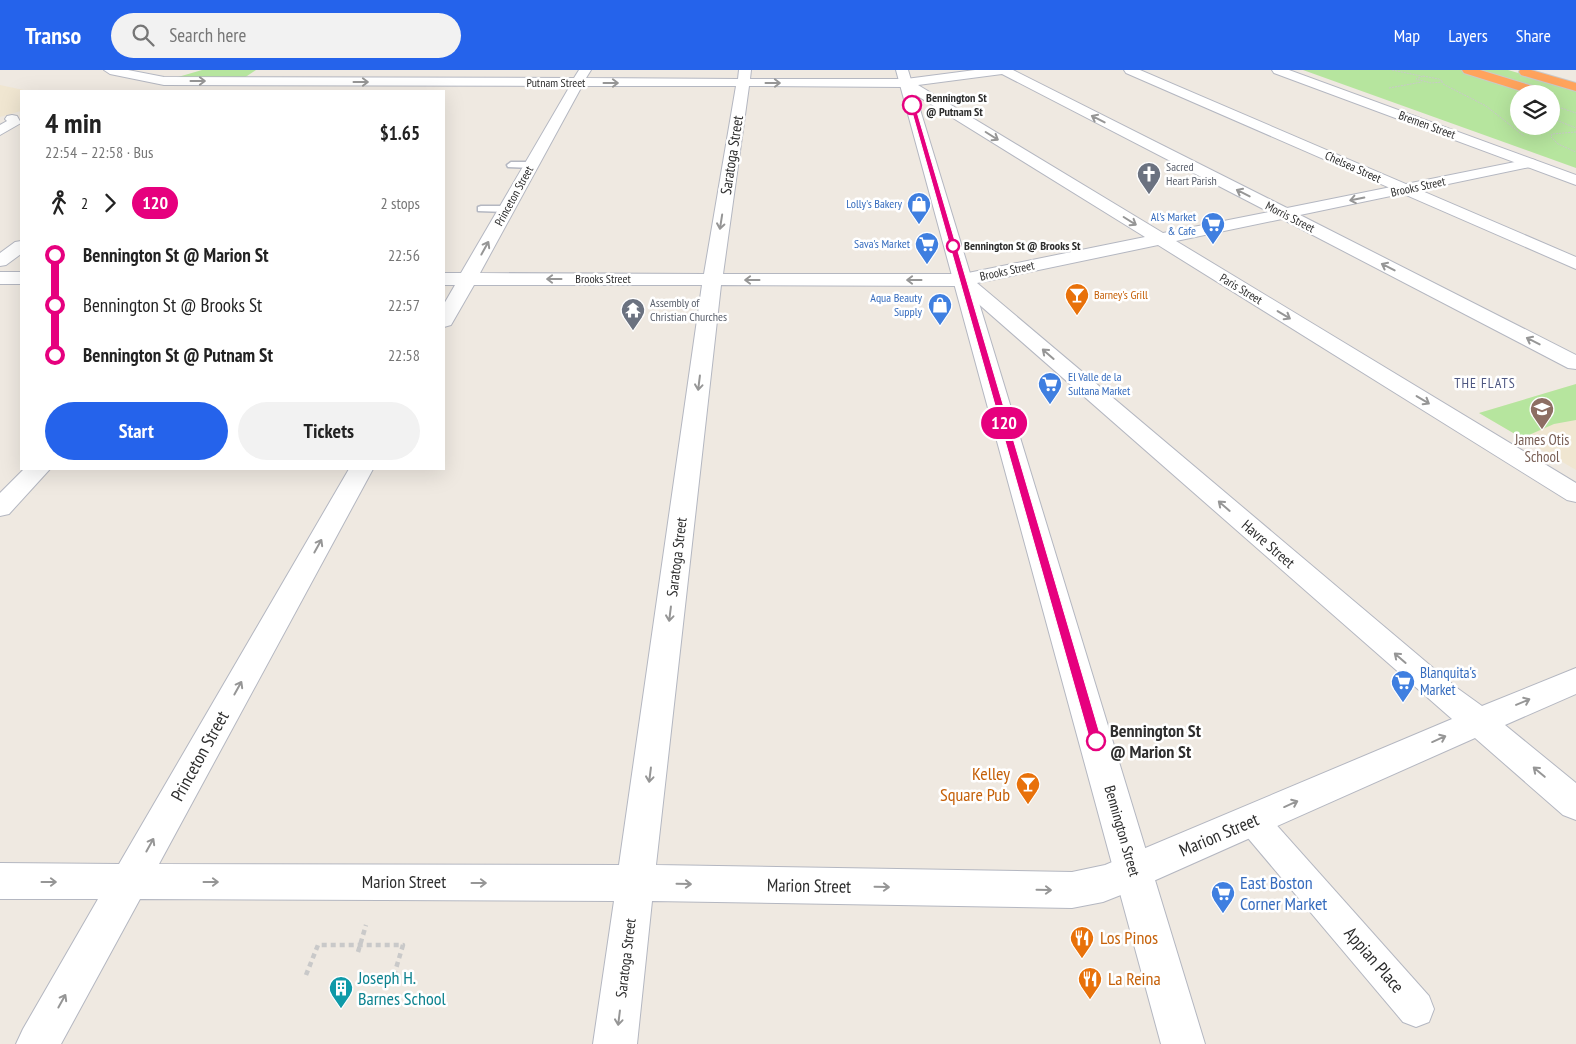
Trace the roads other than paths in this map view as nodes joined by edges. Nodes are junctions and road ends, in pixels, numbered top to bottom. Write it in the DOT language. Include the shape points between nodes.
graph roads {
  1 [pos="110,70"];
  2 [pos="178,70"];
  3 [pos="270,70"];
  4 [pos="428,70"];
  5 [pos="1003,70"];
  6 [pos="1130,70"];
  7 [pos="1278,70"];
  8 [pos="1468,70"];
  9 [pos="1516,70"];
  10 [pos="1541,70"];
  11 [pos="1554,70"];
  12 [pos="581,76"];
  13 [pos="904,76"];
  14 [pos="744,77"];
  15 [pos="1575,77"];
  16 [pos="150,78"];
  17 [pos="254,82"];
  18 [pos="1516,85"];
  19 [pos="121,87"];
  20 [pos="412,87"];
  21 [pos="1576,88"];
  22 [pos="242,90"];
  23 [pos="11,120"];
  24 [pos="0,131"];
  25 [pos="1530,163"];
  26 [pos="511,165"];
  27 [pos="532,165"];
  28 [pos="1576,180"];
  29 [pos="1405,190"];
  30 [pos="481,209"];
  31 [pos="506,209"];
  32 [pos="1282,213"];
  33 [pos="1159,239"];
  34 [pos="20,247"];
  35 [pos="0,261"];
  36 [pos="1576,264"];
  37 [pos="0,278"];
  38 [pos="20,278"];
  39 [pos="445,279"];
  40 [pos="467,279"];
  41 [pos="713,280"];
  42 [pos="963,280"];
  43 [pos="445,319"];
  44 [pos="1576,363"];
  45 [pos="37,470"];
  46 [pos="360,470"];
  47 [pos="1576,494"];
  48 [pos="0,508"];
  49 [pos="1576,680"];
  50 [pos="1479,722"];
  51 [pos="1576,804"];
  52 [pos="1253,821"];
  53 [pos="1133,871"];
  54 [pos="0,882"];
  55 [pos="129,882"];
  56 [pos="636,883"];
  57 [pos="1416,1009"];
  58 [pos="38,1044"];
  59 [pos="615,1044"];
  60 [pos="1183,1044"];
  1 -- 16 [label="street, Putnam Street"];
  2 -- 16 [label="street"];
  3 -- 17 [label="street"];
  4 -- 20 [label="street"];
  5 -- 13 [label="street, Putnam Street"];
  32 -- 5 [label="street, Morris Street, one-way"];
  6 -- 29 [label="street, Chelsea Street"];
  7 -- 25 [label="street, Bremen Street"];
  8 -- 18 [label="highway"];
  9 -- 21 [label="highway"];
  10 -- 15 [label="highway"];
  11 -- 15 [label="highway"];
  12 -- 14 [label="street, Putnam Street, one-way"];
  12 -- 20 [label="street, Putnam Street"];
  12 -- 27 [label="street, Princeton Street" via="540,143"];
  14 -- 13 [label="street, Putnam Street, one-way"];
  13 -- 33 [label="street, Paris Street, one-way"];
  13 -- 42 [label="street, Bennington Street"];
  14 -- 41 [label="street, Saratoga Street, one-way"];
  16 -- 17 [label="street, Putnam Street, one-way"];
  16 -- 19 [label="street"];
  17 -- 20 [label="street, Putnam Street, one-way"];
  17 -- 22 [label="street"];
  23 -- 24 [label="street" via="15,122"];
  25 -- 28 [label="street, Bremen Street"];
  25 -- 29 [label="street, Brooks Street"];
  26 -- 27 [label="lane"];
  27 -- 31 [label="street, Princeton Street"];
  29 -- 32 [label="street, Brooks Street, one-way"];
  29 -- 36 [label="street, Chelsea Street"];
  30 -- 31 [label="lane"];
  40 -- 31 [label="street, Princeton Street, one-way"];
  32 -- 33 [label="street, Brooks Street"];
  44 -- 32 [label="street, Morris Street, one-way"];
  33 -- 42 [label="street, Brooks Street"];
  33 -- 47 [label="street, Paris Street, one-way"];
  34 -- 35 [label="street"];
  37 -- 38 [label="street"];
  39 -- 40 [label="street, Brooks Street"];
  41 -- 40 [label="street, Brooks Street, one-way"];
  40 -- 43 [label="street, Princeton Street"];
  42 -- 41 [label="street, Brooks Street, one-way"];
  41 -- 56 [label="street, Saratoga Street, one-way"];
  50 -- 42 [label="street, Havre Street, one-way"];
  42 -- 53 [label="street, Bennington Street"];
  45 -- 48 [label="street"];
  55 -- 46 [label="street, Princeton Street, one-way"];
  50 -- 49 [label="street, Marion Street, one-way"];
  51 -- 50 [label="street, Havre Street, one-way"];
  52 -- 50 [label="street, Marion Street, one-way"];
  52 -- 53 [label="street, Marion Street"];
  52 -- 57 [label="street, Appian Place"];
  56 -- 53 [label="street, Marion Street, one-way" via="1072,890 1103,884"];
  53 -- 60 [label="street, Bennington Street"];
  54 -- 55 [label="street, Marion Street, one-way"];
  55 -- 56 [label="street, Marion Street, one-way"];
  58 -- 55 [label="street, Princeton Street, one-way"];
  56 -- 59 [label="street, Saratoga Street, one-way"];
}
